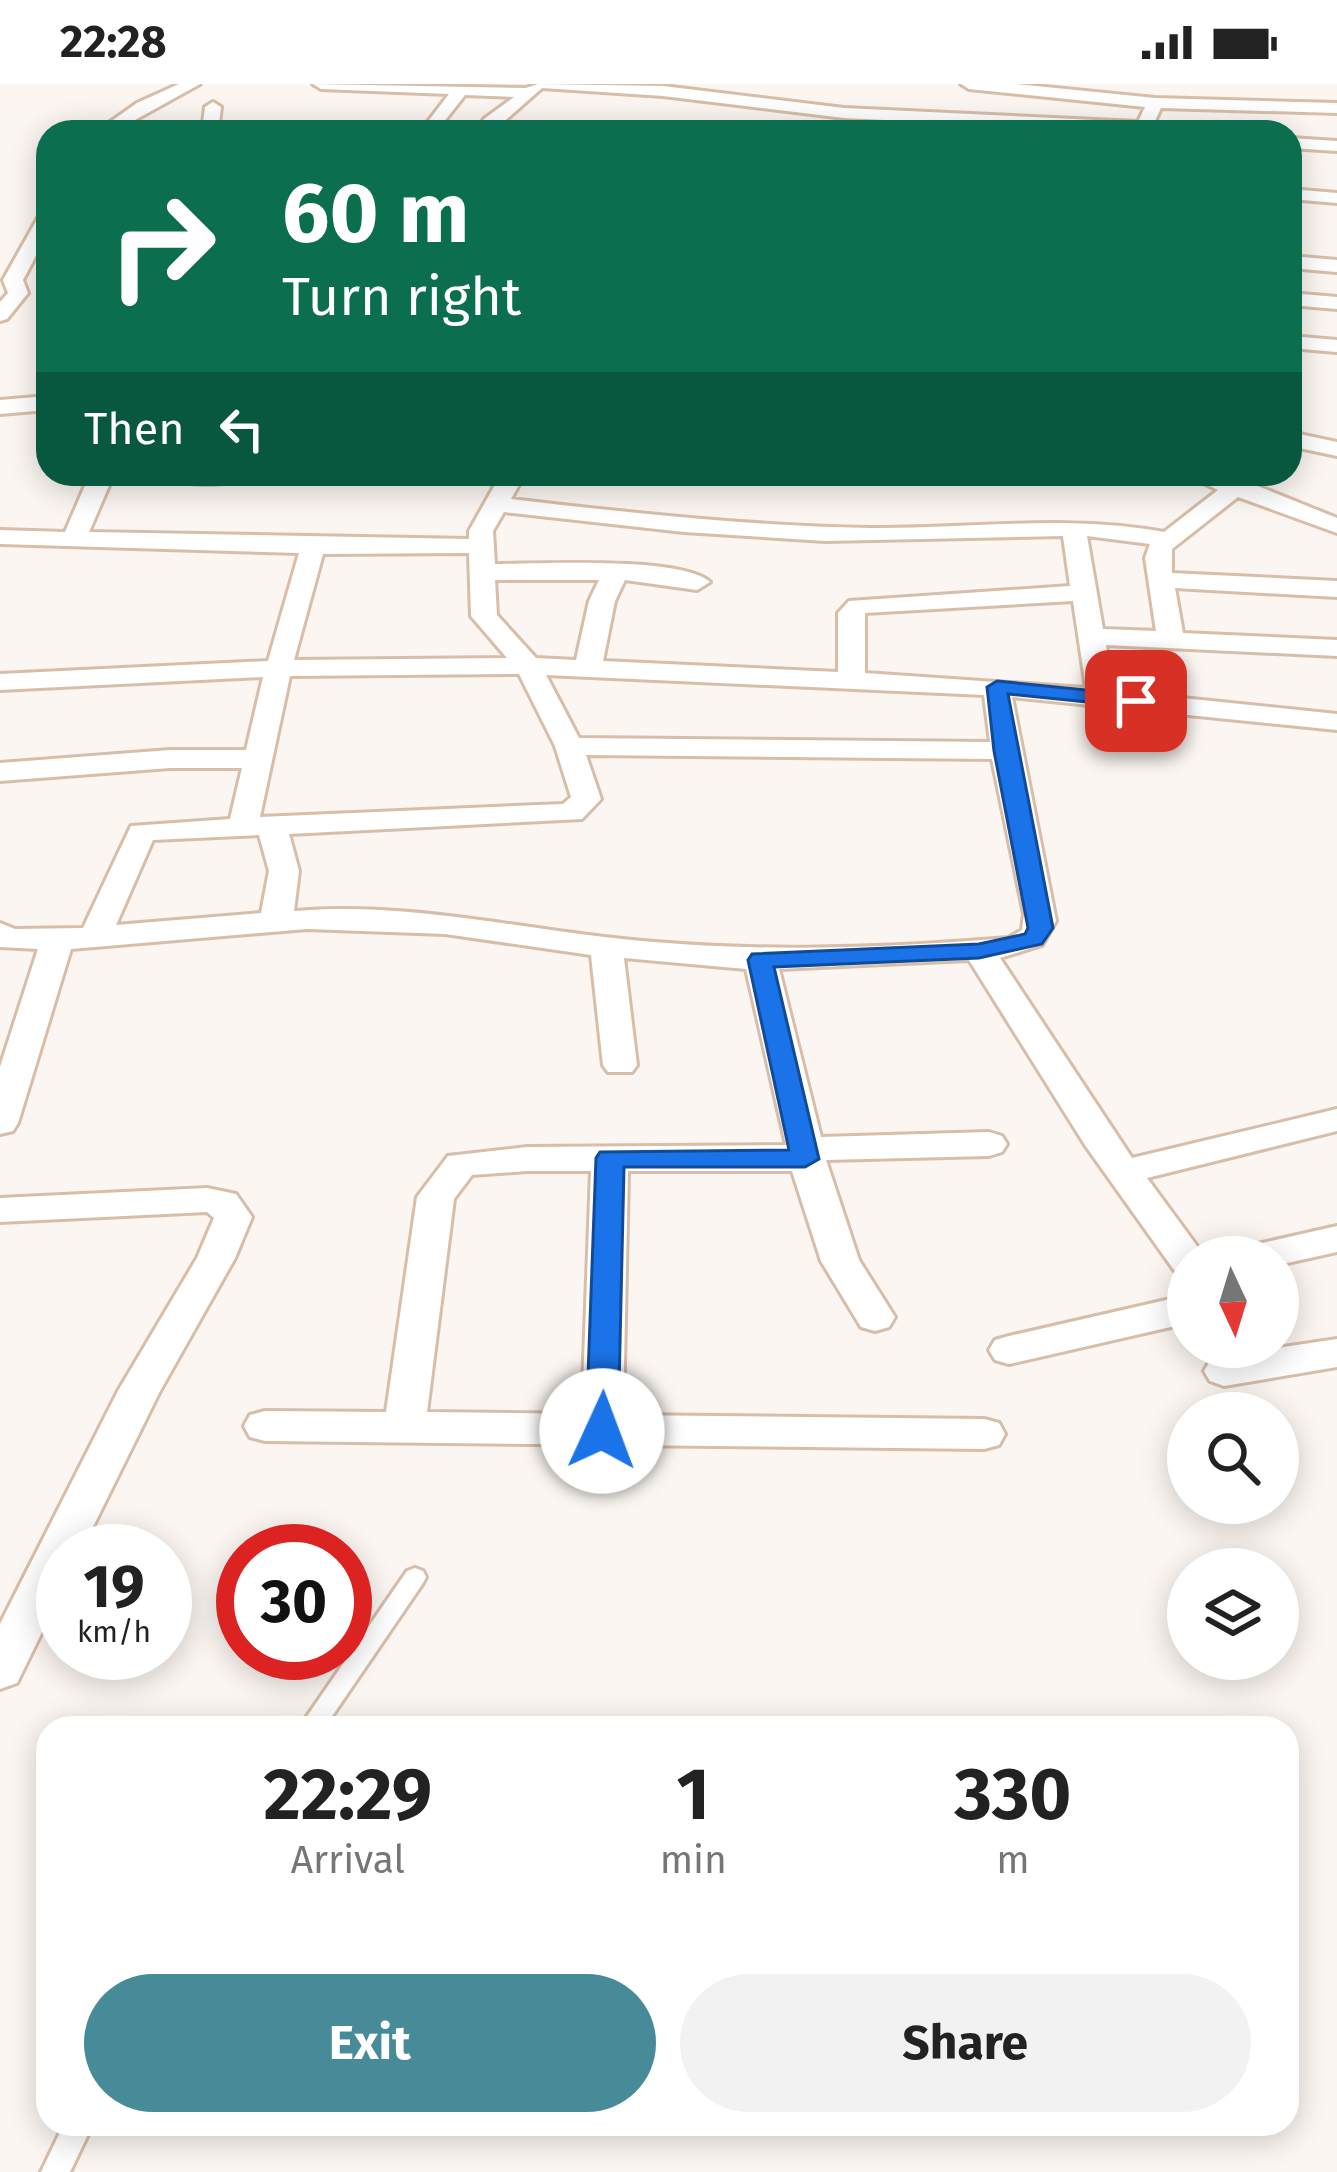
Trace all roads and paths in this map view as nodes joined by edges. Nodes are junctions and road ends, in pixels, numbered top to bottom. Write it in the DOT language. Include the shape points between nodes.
graph roads {
  1 [pos="192,84"];
  2 [pos="321,84"];
  3 [pos="546,84"];
  4 [pos="969,84"];
  5 [pos="1207,84"];
  6 [pos="463,87"];
  7 [pos="1252,87"];
  8 [pos="1081,88"];
  9 [pos="1039,90"];
  10 [pos="525,93"];
  11 [pos="844,93"];
  12 [pos="1155,103"];
  13 [pos="1208,104"];
  14 [pos="213,107"];
  15 [pos="1334,107"];
  16 [pos="799,108"];
  17 [pos="126,120"];
  18 [pos="211,120"];
  19 [pos="437,120"];
  20 [pos="492,120"];
  21 [pos="850,120"];
  22 [pos="1022,120"];
  23 [pos="1151,120"];
  24 [pos="1302,144"];
  25 [pos="1337,146"];
  26 [pos="1302,195"];
  27 [pos="1337,198"];
  28 [pos="36,238"];
  29 [pos="1302,263"];
  30 [pos="1337,266"];
  31 [pos="1302,300"];
  32 [pos="1337,303"];
  33 [pos="0,315"];
  34 [pos="1302,343"];
  35 [pos="1337,346"];
  36 [pos="36,404"];
  37 [pos="0,407"];
  38 [pos="1302,442"];
  39 [pos="1337,449"];
  40 [pos="97,486"];
  41 [pos="506,486"];
  42 [pos="1238,486"];
  43 [pos="496,504"];
  44 [pos="1337,526"];
  45 [pos="1073,529"];
  46 [pos="0,537"];
  47 [pos="75,537"];
  48 [pos="1165,539"];
  49 [pos="313,546"];
  50 [pos="482,559"];
  51 [pos="616,571"];
  52 [pos="1163,580"];
  53 [pos="697,581"];
  54 [pos="1337,589"];
  55 [pos="1085,593"];
  56 [pos="1093,636"];
  57 [pos="1171,640"];
  58 [pos="1337,648"];
  59 [pos="528,666"];
  60 [pos="588,668"];
  61 [pos="278,671"];
  62 [pos="852,679"];
  63 [pos="0,682"];
  64 [pos="997,687"];
  65 [pos="1101,698"];
  66 [pos="1337,722"];
  67 [pos="568,746"];
  68 [pos="1005,751"];
  69 [pos="257,759"];
  70 [pos="0,772"];
  71 [pos="257,826"];
  72 [pos="276,921"];
  73 [pos="0,933"];
  74 [pos="96,935"];
  75 [pos="57,940"];
  76 [pos="606,947"];
  77 [pos="979,951"];
  78 [pos="760,960"];
  79 [pos="620,1065"];
  80 [pos="1337,1120"];
  81 [pos="0,1123"];
  82 [pos="989,1144"];
  83 [pos="803,1154"];
  84 [pos="610,1158"];
  85 [pos="1124,1172"];
  86 [pos="0,1210"];
  87 [pos="1170,1236"];
  88 [pos="1337,1239"];
  89 [pos="1299,1247"];
  90 [pos="1167,1314"];
  91 [pos="875,1317"];
  92 [pos="1010,1350"];
  93 [pos="1337,1354"];
  94 [pos="1224,1371"];
  95 [pos="265,1426"];
  96 [pos="404,1430"];
  97 [pos="602,1431"];
  98 [pos="984,1435"];
  99 [pos="415,1577"];
  100 [pos="0,1670"];
  101 [pos="319,1716"];
  102 [pos="73,2136"];
  103 [pos="55,2172"];
  1 -- 17 [label="street"];
  2 -- 6 [label="street"];
  3 -- 10 [label="street"];
  3 -- 16 [label="street"];
  4 -- 9 [label="street"];
  5 -- 13 [label="street"];
  6 -- 10 [label="street"];
  6 -- 19 [label="street"];
  7 -- 15 [label="street" via="1324,89"];
  8 -- 9 [label="street"];
  8 -- 12 [label="street"];
  9 -- 22 [label="street"];
  10 -- 20 [label="street"];
  11 -- 16 [label="street" via="802,92"];
  12 -- 13 [label="street"];
  12 -- 23 [label="street"];
  13 -- 15 [label="street"];
  14 -- 18 [label="street"];
  16 -- 21 [label="street"];
  24 -- 25 [label="street"];
  26 -- 27 [label="street"];
  28 -- 33 [label="street" via="13,280 26,293"];
  29 -- 30 [label="street"];
  31 -- 32 [label="street"];
  34 -- 35 [label="street"];
  36 -- 37 [label="street"];
  38 -- 39 [label="street"];
  40 -- 47 [label="street"];
  41 -- 43 [label="street"];
  42 -- 44 [label="street"];
  42 -- 48 [label="street"];
  43 -- 45 [label="street" via="867,535"];
  43 -- 50 [label="street" via="481,531"];
  45 -- 48 [label="street"];
  45 -- 55 [label="street"];
  46 -- 47 [label="street"];
  47 -- 49 [label="street"];
  48 -- 52 [label="street" via="1157,558"];
  49 -- 50 [label="street"];
  49 -- 61 [label="street"];
  50 -- 51 [label="street"];
  50 -- 59 [label="street" via="484,616"];
  51 -- 53 [label="street"];
  51 -- 60 [label="street"];
  52 -- 54 [label="street"];
  52 -- 57 [label="street"];
  55 -- 56 [label="street"];
  55 -- 62 [label="street" via="858,607 849,630"];
  56 -- 57 [label="street"];
  56 -- 65 [label="street"];
  57 -- 58 [label="street"];
  59 -- 60 [label="street"];
  59 -- 61 [label="street"];
  59 -- 67 [label="street"];
  60 -- 62 [label="street"];
  61 -- 63 [label="street"];
  61 -- 69 [label="street"];
  62 -- 64 [label="street"];
  64 -- 65 [label="street"];
  64 -- 68 [label="street"];
  65 -- 66 [label="street"];
  67 -- 68 [label="street"];
  67 -- 71 [label="street" via="586,799 571,813"];
  68 -- 77 [label="street" via="1040,928 1034,939"];
  69 -- 70 [label="street"];
  69 -- 71 [label="street"];
  71 -- 72 [label="street" via="284,872"];
  71 -- 74 [label="street" via="142,832"];
  72 -- 74 [label="street"];
  72 -- 76 [label="street" via="446,924"];
  73 -- 75 [label="street"];
  74 -- 75 [label="street"];
  75 -- 81 [label="street"];
  76 -- 78 [label="street"];
  76 -- 79 [label="street"];
  77 -- 78 [label="street"];
  77 -- 85 [label="street"];
  78 -- 83 [label="street"];
  80 -- 85 [label="street"];
  82 -- 83 [label="street"];
  83 -- 84 [label="street"];
  83 -- 91 [label="street" via="840,1261"];
  84 -- 96 [label="street" via="487,1160 451,1174 436,1197"];
  84 -- 97 [label="street"];
  85 -- 87 [label="street"];
  86 -- 100 [label="street" via="207,1200 223,1203 233,1217"];
  88 -- 89 [label="street"];
  90 -- 92 [label="street"];
  93 -- 94 [label="street"];
  95 -- 96 [label="street"];
  96 -- 97 [label="street"];
  97 -- 98 [label="street"];
  99 -- 101 [label="lane"];
  102 -- 103 [label="lane"];
}
